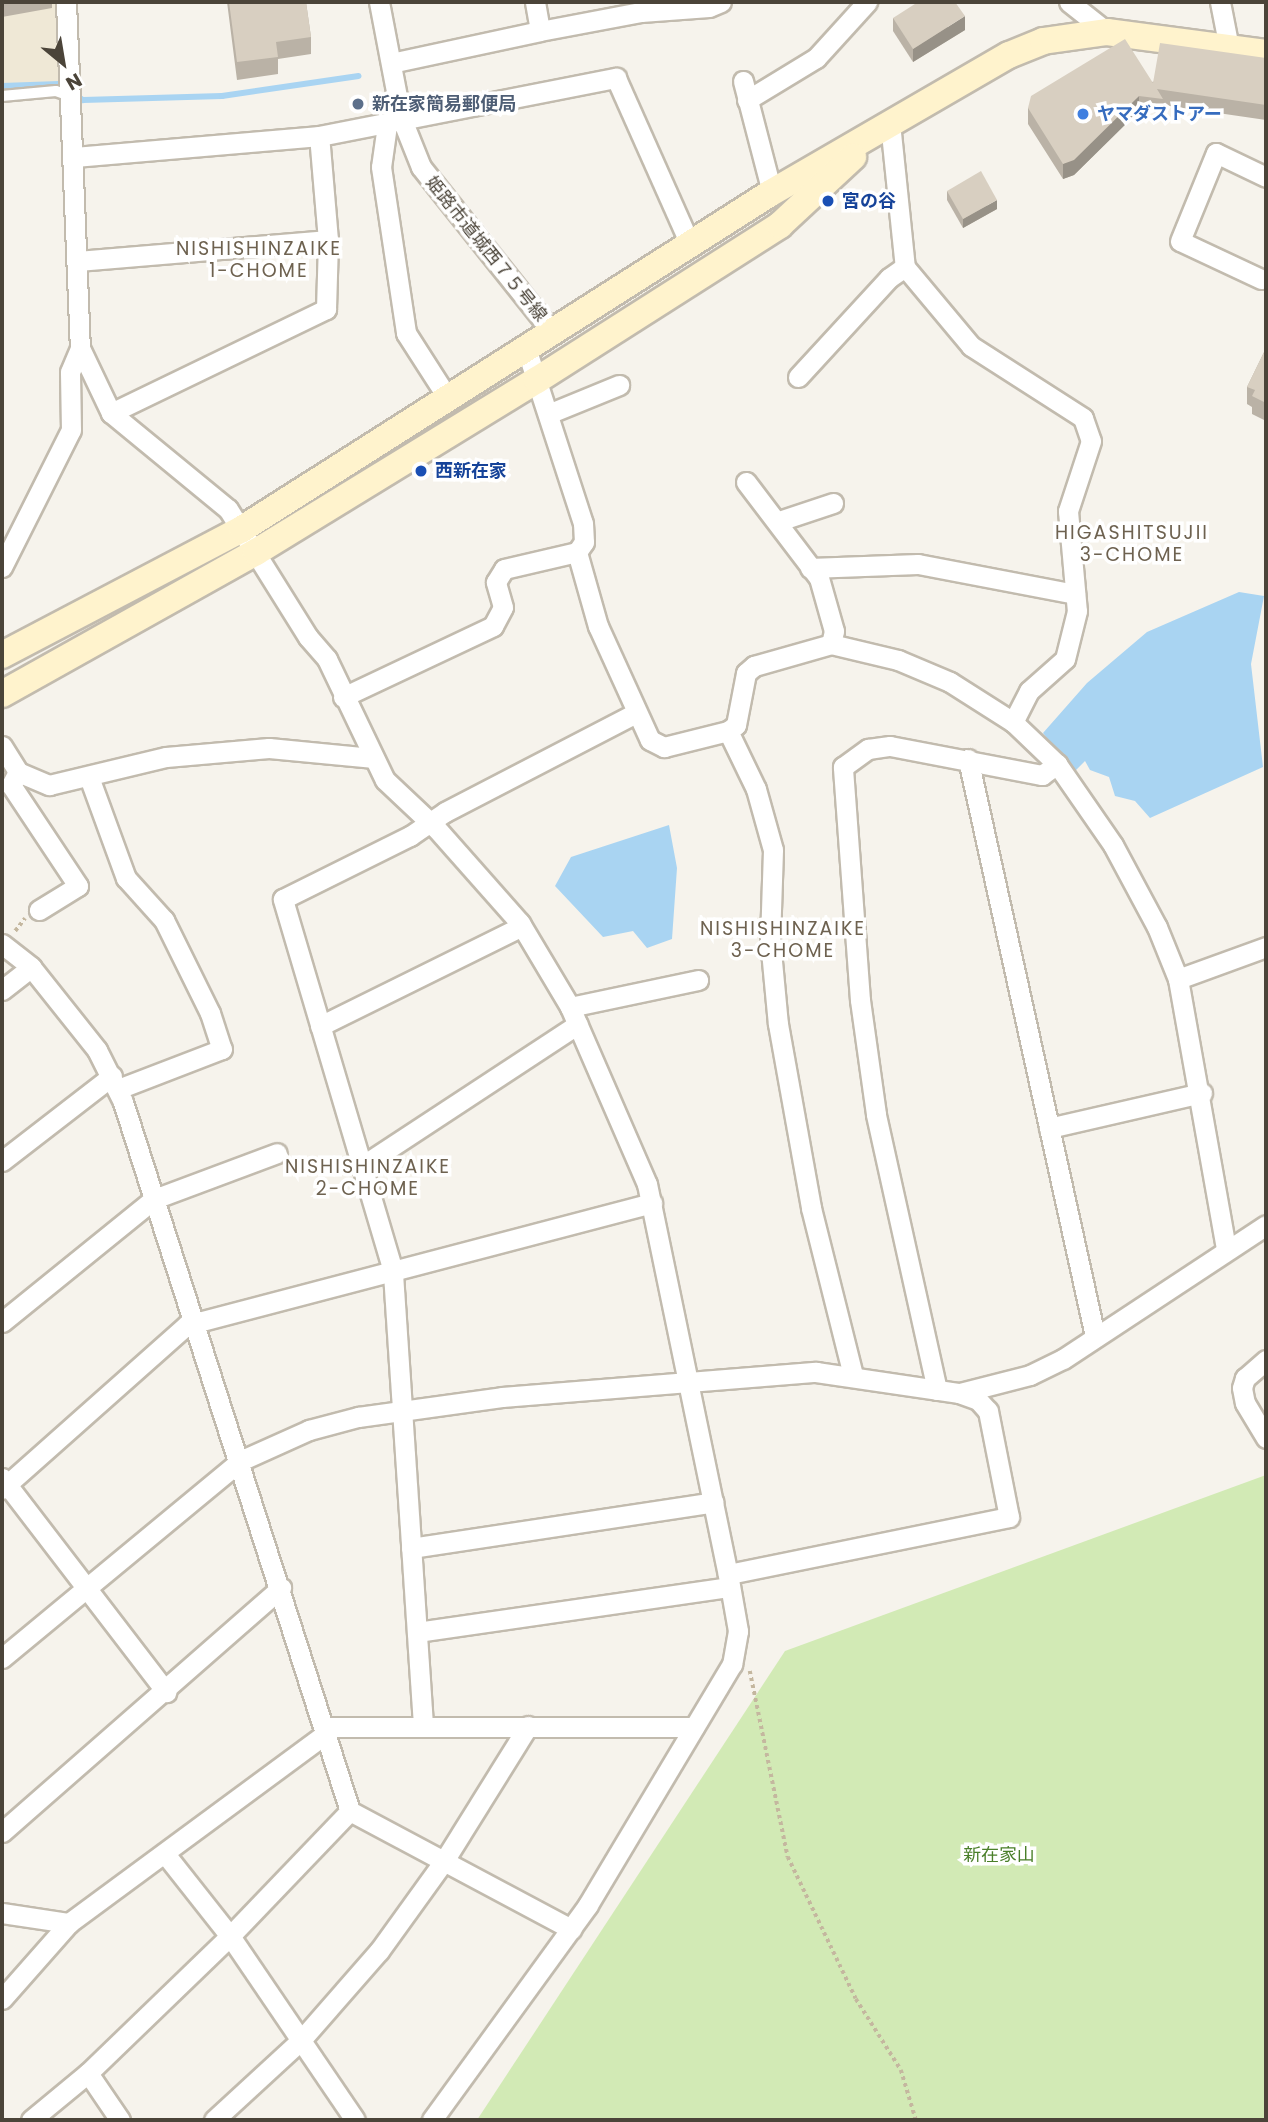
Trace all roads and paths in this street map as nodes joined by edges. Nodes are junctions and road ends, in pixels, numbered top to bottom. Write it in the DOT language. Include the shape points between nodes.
graph roads {
  1 [pos="66,2"];
  2 [pos="379,2"];
  3 [pos="535,2"];
  4 [pos="867,2"];
  5 [pos="1069,2"];
  6 [pos="1220,2"];
  7 [pos="713,4"];
  8 [pos="640,7"];
  9 [pos="540,32"];
  10 [pos="1107,32"];
  11 [pos="1229,48"];
  12 [pos="1266,53"];
  13 [pos="391,64"];
  14 [pos="2,96"];
  15 [pos="71,96"];
  16 [pos="394,121"];
  17 [pos="890,123"];
  18 [pos="319,136"];
  19 [pos="75,157"];
  20 [pos="1266,177"];
  21 [pos="772,192"];
  22 [pos="328,240"];
  23 [pos="690,244"];
  24 [pos="78,261"];
  25 [pos="905,267"];
  26 [pos="1261,280"];
  27 [pos="554,334"];
  28 [pos="80,348"];
  29 [pos="527,351"];
  30 [pos="798,376"];
  31 [pos="537,380"];
  32 [pos="619,385"];
  33 [pos="449,401"];
  34 [pos="111,413"];
  35 [pos="548,414"];
  36 [pos="746,482"];
  37 [pos="833,503"];
  38 [pos="779,521"];
  39 [pos="242,529"];
  40 [pos="256,552"];
  41 [pos="571,553"];
  42 [pos="5,554"];
  43 [pos="810,568"];
  44 [pos="1075,594"];
  45 [pos="831,644"];
  46 [pos="2,654"];
  47 [pos="6,694"];
  48 [pos="348,695"];
  49 [pos="630,716"];
  50 [pos="1013,722"];
  51 [pos="728,732"];
  52 [pos="2,746"];
  53 [pos="372,758"];
  54 [pos="968,759"];
  55 [pos="1057,764"];
  56 [pos="19,772"];
  57 [pos="89,777"];
  58 [pos="436,818"];
  59 [pos="39,910"];
  60 [pos="523,926"];
  61 [pos="4,945"];
  62 [pos="1266,947"];
  63 [pos="31,967"];
  64 [pos="1178,979"];
  65 [pos="698,980"];
  66 [pos="2,990"];
  67 [pos="574,1015"];
  68 [pos="320,1026"];
  69 [pos="115,1083"];
  70 [pos="1202,1093"];
  71 [pos="1049,1128"];
  72 [pos="277,1153"];
  73 [pos="2,1161"];
  74 [pos="362,1166"];
  75 [pos="154,1199"];
  76 [pos="652,1203"];
  77 [pos="1266,1225"];
  78 [pos="1226,1249"];
  79 [pos="393,1271"];
  80 [pos="2,1322"];
  81 [pos="195,1324"];
  82 [pos="1095,1336"];
  83 [pos="1266,1360"];
  84 [pos="853,1375"];
  85 [pos="690,1382"];
  86 [pos="937,1390"];
  87 [pos="959,1393"];
  88 [pos="402,1408"];
  89 [pos="1266,1438"];
  90 [pos="240,1461"];
  91 [pos="4,1484"];
  92 [pos="714,1502"];
  93 [pos="411,1548"];
  94 [pos="729,1580"];
  95 [pos="281,1588"];
  96 [pos="87,1591"];
  97 [pos="417,1632"];
  98 [pos="737,1648"];
  99 [pos="2,1658"];
  100 [pos="166,1692"];
  101 [pos="423,1725"];
  102 [pos="528,1726"];
  103 [pos="694,1727"];
  104 [pos="327,1730"];
  105 [pos="350,1811"];
  106 [pos="2,1832"];
  107 [pos="166,1855"];
  108 [pos="444,1861"];
  109 [pos="2,1913"];
  110 [pos="69,1923"];
  111 [pos="571,1929"];
  112 [pos="230,1936"];
  113 [pos="2,1999"];
  114 [pos="301,2040"];
  115 [pos="88,2073"];
  116 [pos="31,2120"];
  117 [pos="120,2120"];
  118 [pos="215,2120"];
  119 [pos="355,2120"];
  120 [pos="432,2120"];
  121 [pos="916,2120"];
  1 -- 15 [label="street"];
  2 -- 13 [label="street, 姫路市道城西７５号線"];
  3 -- 9 [label="street"];
  4 -- 21 [label="street" via="816,58 745,90"];
  5 -- 10 [label="street"];
  6 -- 11 [label="street"];
  7 -- 8 [label="street"];
  8 -- 9 [label="street"];
  9 -- 13 [label="street"];
  10 -- 11 [label="street"];
  10 -- 17 [label="street" via="1043,41 1009,55"];
  11 -- 12 [label="street"];
  13 -- 16 [label="street, 姫路市道城西７５号線"];
  14 -- 15 [label="lane" via="56,91"];
  15 -- 19 [label="street"];
  16 -- 18 [label="street"];
  16 -- 23 [label="street" via="616,78"];
  16 -- 27 [label="street, 姫路市道城西７５号線" via="421,167"];
  16 -- 33 [label="street" via="381,167 406,333"];
  17 -- 21 [label="street"];
  17 -- 25 [label="street"];
  17 -- 31 [label="street" via="780,225"];
  18 -- 19 [label="street"];
  18 -- 22 [label="street"];
  19 -- 24 [label="street"];
  20 -- 26 [label="street" via="1216,153 1180,241"];
  21 -- 23 [label="street"];
  22 -- 24 [label="street"];
  22 -- 34 [label="street" via="326,309"];
  23 -- 27 [label="street"];
  24 -- 28 [label="street"];
  25 -- 30 [label="street" via="889,278"];
  25 -- 44 [label="street" via="971,346 1083,418 1091,440 1068,511"];
  27 -- 29 [label="street"];
  28 -- 34 [label="street"];
  28 -- 42 [label="street" via="70,372 69,433"];
  29 -- 31 [label="street"];
  29 -- 33 [label="street"];
  31 -- 35 [label="street"];
  31 -- 40 [label="street"];
  32 -- 35 [label="street"];
  33 -- 39 [label="street"];
  34 -- 39 [label="street" via="228,509"];
  35 -- 41 [label="street" via="583,523 584,542"];
  36 -- 38 [label="street"];
  37 -- 38 [label="street"];
  38 -- 43 [label="street"];
  39 -- 40 [label="street"];
  39 -- 46 [label="street"];
  40 -- 47 [label="street"];
  40 -- 48 [label="street"];
  41 -- 48 [label="street" via="504,569 496,582 503,607 493,626"];
  41 -- 49 [label="street"];
  43 -- 44 [label="street" via="918,564"];
  43 -- 45 [label="street" via="819,579 834,631"];
  44 -- 50 [label="street" via="1077,611 1065,659 1029,691"];
  45 -- 50 [label="street" via="898,660 950,682"];
  45 -- 51 [label="street" via="754,666 746,673 736,725"];
  48 -- 53 [label="street"];
  49 -- 51 [label="street" via="650,740 664,747"];
  49 -- 58 [label="street"];
  50 -- 55 [label="street"];
  51 -- 84 [label="street" via="756,789 773,850 770,940 778,1024 811,1208"];
  52 -- 56 [label="street"];
  53 -- 57 [label="street" via="268,748 166,757"];
  53 -- 58 [label="street" via="385,780"];
  54 -- 55 [label="street" via="1042,775"];
  54 -- 71 [label="street"];
  54 -- 86 [label="street" via="890,746 868,749 843,767 860,1000 876,1114"];
  55 -- 64 [label="street" via="1113,845 1157,927"];
  56 -- 57 [label="street" via="49,785"];
  56 -- 59 [label="street" via="10,785 78,886"];
  57 -- 69 [label="street" via="126,878 164,920 210,1013 222,1049"];
  58 -- 60 [label="street"];
  58 -- 68 [label="street" via="283,899"];
  59 -- 61 [label="path" via="23,920"];
  60 -- 67 [label="street"];
  60 -- 68 [label="street"];
  61 -- 63 [label="street"];
  62 -- 64 [label="street"];
  63 -- 66 [label="street"];
  63 -- 69 [label="street" via="97,1050"];
  64 -- 70 [label="street"];
  65 -- 67 [label="street"];
  67 -- 74 [label="street"];
  67 -- 76 [label="street" via="641,1166"];
  68 -- 74 [label="street"];
  69 -- 73 [label="street"];
  69 -- 75 [label="street"];
  70 -- 71 [label="street"];
  70 -- 78 [label="street"];
  71 -- 82 [label="street"];
  72 -- 75 [label="street"];
  74 -- 79 [label="street"];
  75 -- 80 [label="street"];
  75 -- 81 [label="street"];
  76 -- 79 [label="street"];
  76 -- 85 [label="street"];
  77 -- 78 [label="street"];
  78 -- 82 [label="street"];
  79 -- 81 [label="street"];
  79 -- 88 [label="street"];
  81 -- 90 [label="street"];
  81 -- 91 [label="street" via="187,1325"];
  82 -- 87 [label="street" via="1030,1375"];
  83 -- 89 [label="street" via="1245,1378 1242,1388 1245,1403"];
  84 -- 85 [label="street" via="782,1373"];
  84 -- 86 [label="street"];
  85 -- 88 [label="street"];
  85 -- 92 [label="street"];
  86 -- 87 [label="street"];
  87 -- 94 [label="street" via="978,1400 993,1424 1009,1517"];
  88 -- 90 [label="street" via="309,1430"];
  88 -- 93 [label="street"];
  90 -- 95 [label="street"];
  90 -- 96 [label="street"];
  91 -- 96 [label="street"];
  92 -- 93 [label="street"];
  92 -- 94 [label="street"];
  93 -- 97 [label="street"];
  94 -- 97 [label="street"];
  94 -- 98 [label="street"];
  95 -- 100 [label="street"];
  95 -- 104 [label="street"];
  96 -- 99 [label="street"];
  96 -- 100 [label="street"];
  97 -- 101 [label="street"];
  98 -- 103 [label="street"];
  98 -- 121 [label="path" via="748,1664 788,1857 856,1999 901,2070"];
  100 -- 106 [label="street"];
  101 -- 102 [label="street"];
  101 -- 104 [label="street"];
  102 -- 103 [label="street"];
  102 -- 108 [label="street"];
  103 -- 111 [label="street"];
  104 -- 105 [label="street"];
  104 -- 107 [label="street"];
  105 -- 108 [label="street"];
  105 -- 112 [label="street"];
  107 -- 110 [label="street"];
  107 -- 112 [label="street"];
  108 -- 111 [label="street"];
  108 -- 114 [label="street" via="379,1951"];
  109 -- 110 [label="street"];
  110 -- 113 [label="street"];
  111 -- 120 [label="street"];
  112 -- 114 [label="street"];
  112 -- 115 [label="street"];
  114 -- 118 [label="street"];
  114 -- 119 [label="street"];
  115 -- 116 [label="street"];
  115 -- 117 [label="street"];
}
